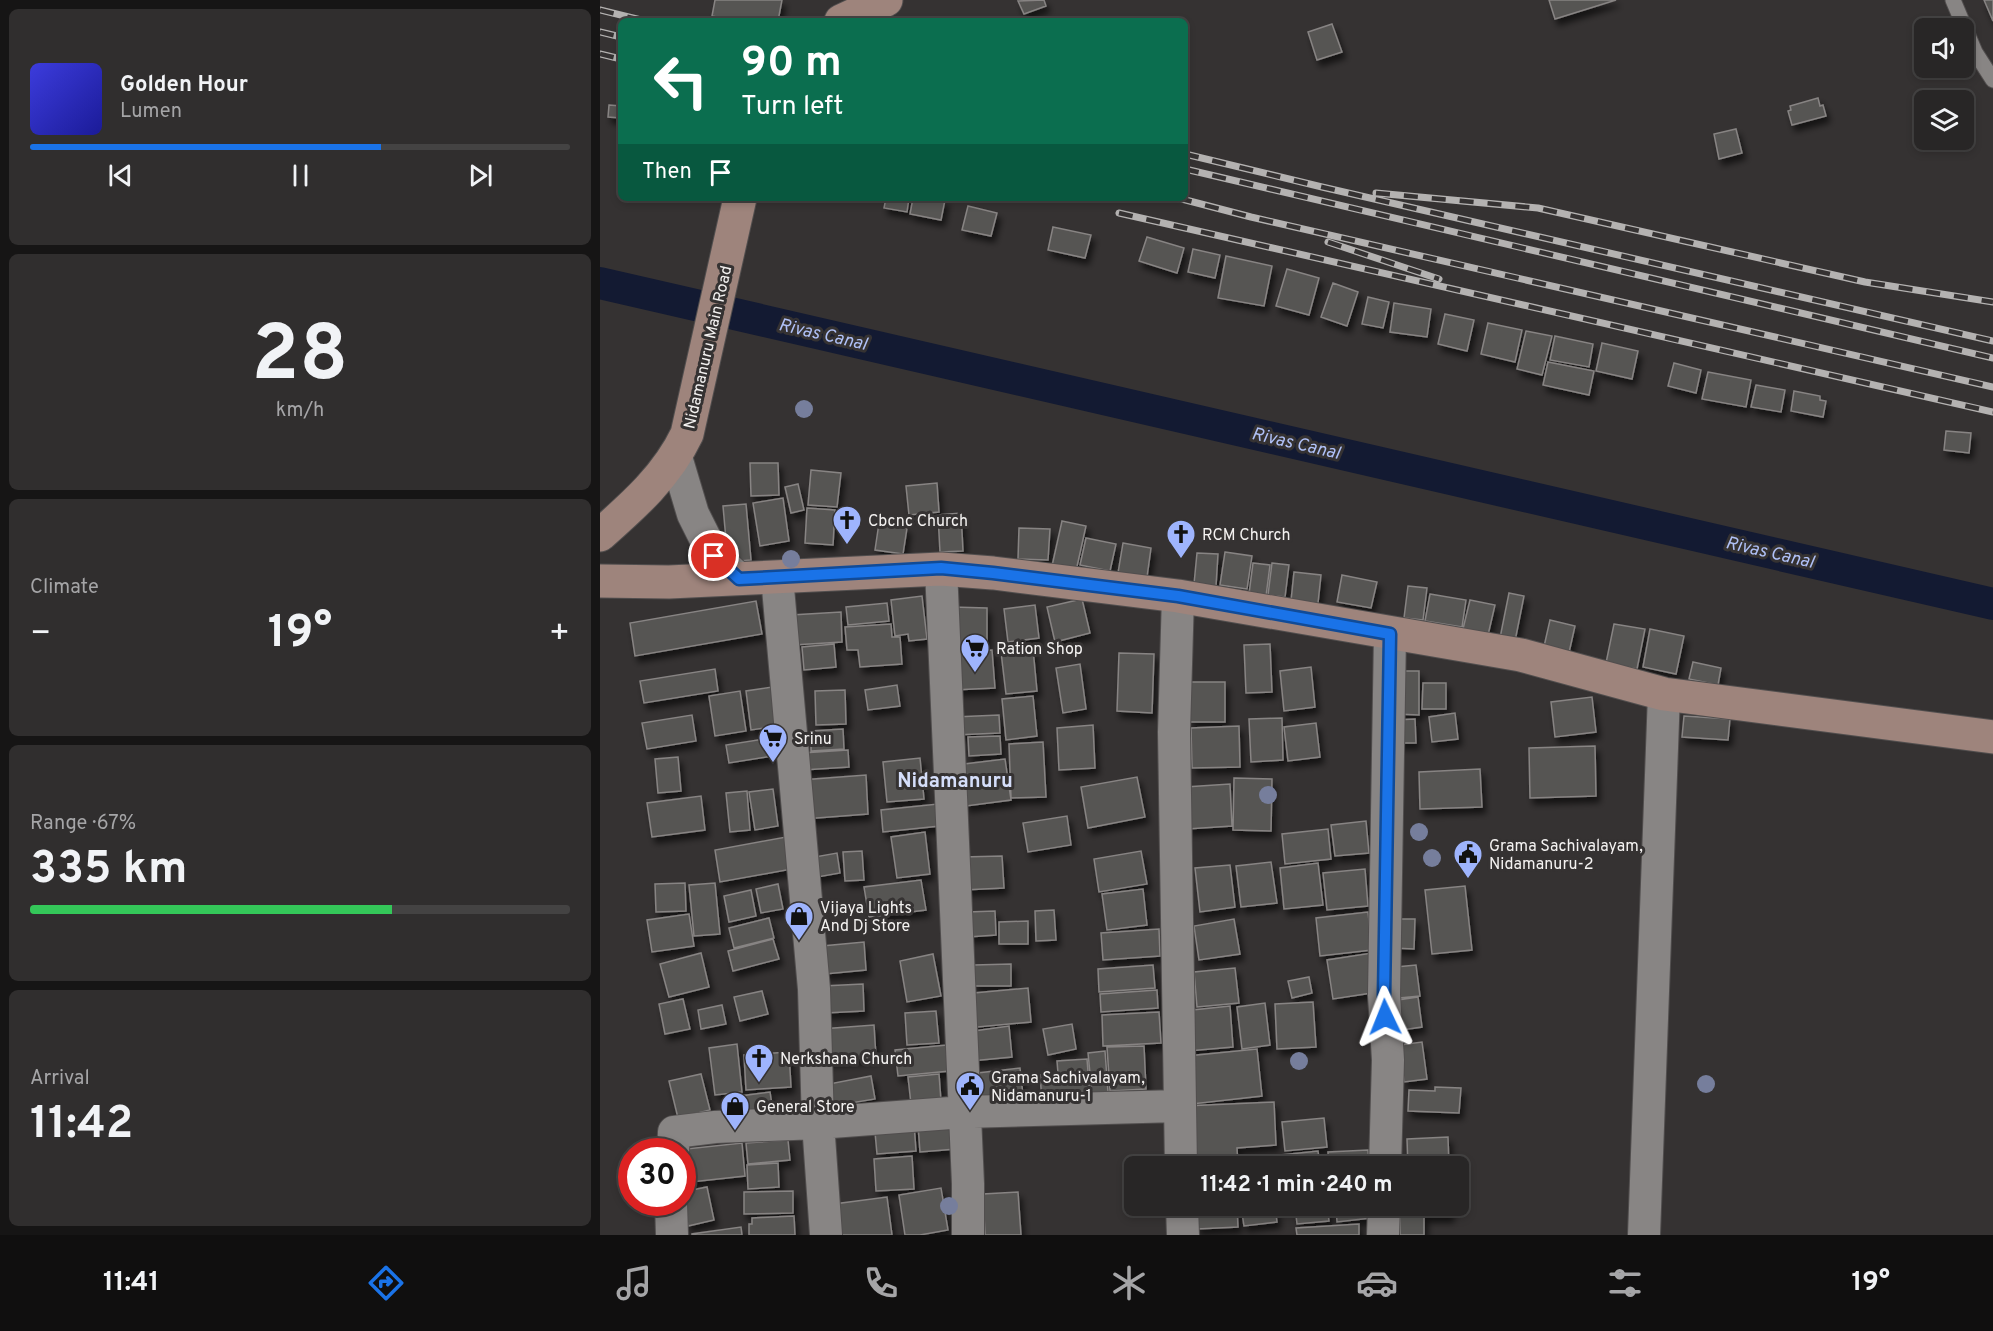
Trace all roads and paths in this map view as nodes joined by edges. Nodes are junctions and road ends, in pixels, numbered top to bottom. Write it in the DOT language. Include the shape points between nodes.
graph roads {
  1 [pos="886,0"];
  2 [pos="1953,0"];
  3 [pos="847,18"];
  4 [pos="1993,80"];
  5 [pos="739,201"];
  6 [pos="682,446"];
  7 [pos="600,535"];
  8 [pos="941,568"];
  9 [pos="777,577"];
  10 [pos="739,579"];
  11 [pos="600,581"];
  12 [pos="1178,596"];
  13 [pos="1390,634"];
  14 [pos="1664,694"];
  15 [pos="1993,737"];
  16 [pos="1178,1106"];
  17 [pos="964,1112"];
  18 [pos="818,1123"];
  19 [pos="674,1138"];
  20 [pos="1180,1156"];
  21 [pos="1385,1156"];
  22 [pos="671,1216"];
  23 [pos="1182,1216"];
  24 [pos="1384,1216"];
  25 [pos="672,1235"];
  26 [pos="826,1235"];
  27 [pos="968,1235"];
  28 [pos="1183,1235"];
  29 [pos="1383,1235"];
  30 [pos="1644,1235"];
  1 -- 3 [label="street"];
  2 -- 4 [label="lane" via="1975,51"];
  5 -- 6 [label="street, Nidamanuru Main Road"];
  6 -- 7 [label="street, Nidamanuru Main Road" via="634,506"];
  6 -- 10 [label="street" via="693,514 714,556"];
  8 -- 9 [label="street"];
  8 -- 12 [label="street"];
  8 -- 17 [label="street"];
  9 -- 10 [label="street"];
  9 -- 18 [label="street" via="814,989"];
  10 -- 11 [label="street"];
  12 -- 13 [label="street"];
  12 -- 16 [label="street" via="1174,732"];
  13 -- 14 [label="street" via="1521,655"];
  13 -- 21 [label="street"];
  14 -- 15 [label="street"];
  14 -- 30 [label="street"];
  16 -- 17 [label="street"];
  16 -- 20 [label="street"];
  17 -- 18 [label="street"];
  17 -- 27 [label="street"];
  18 -- 19 [label="street" via="716,1127 674,1132"];
  18 -- 26 [label="street"];
  22 -- 25 [label="street"];
  23 -- 28 [label="street"];
  24 -- 29 [label="street"];
}
